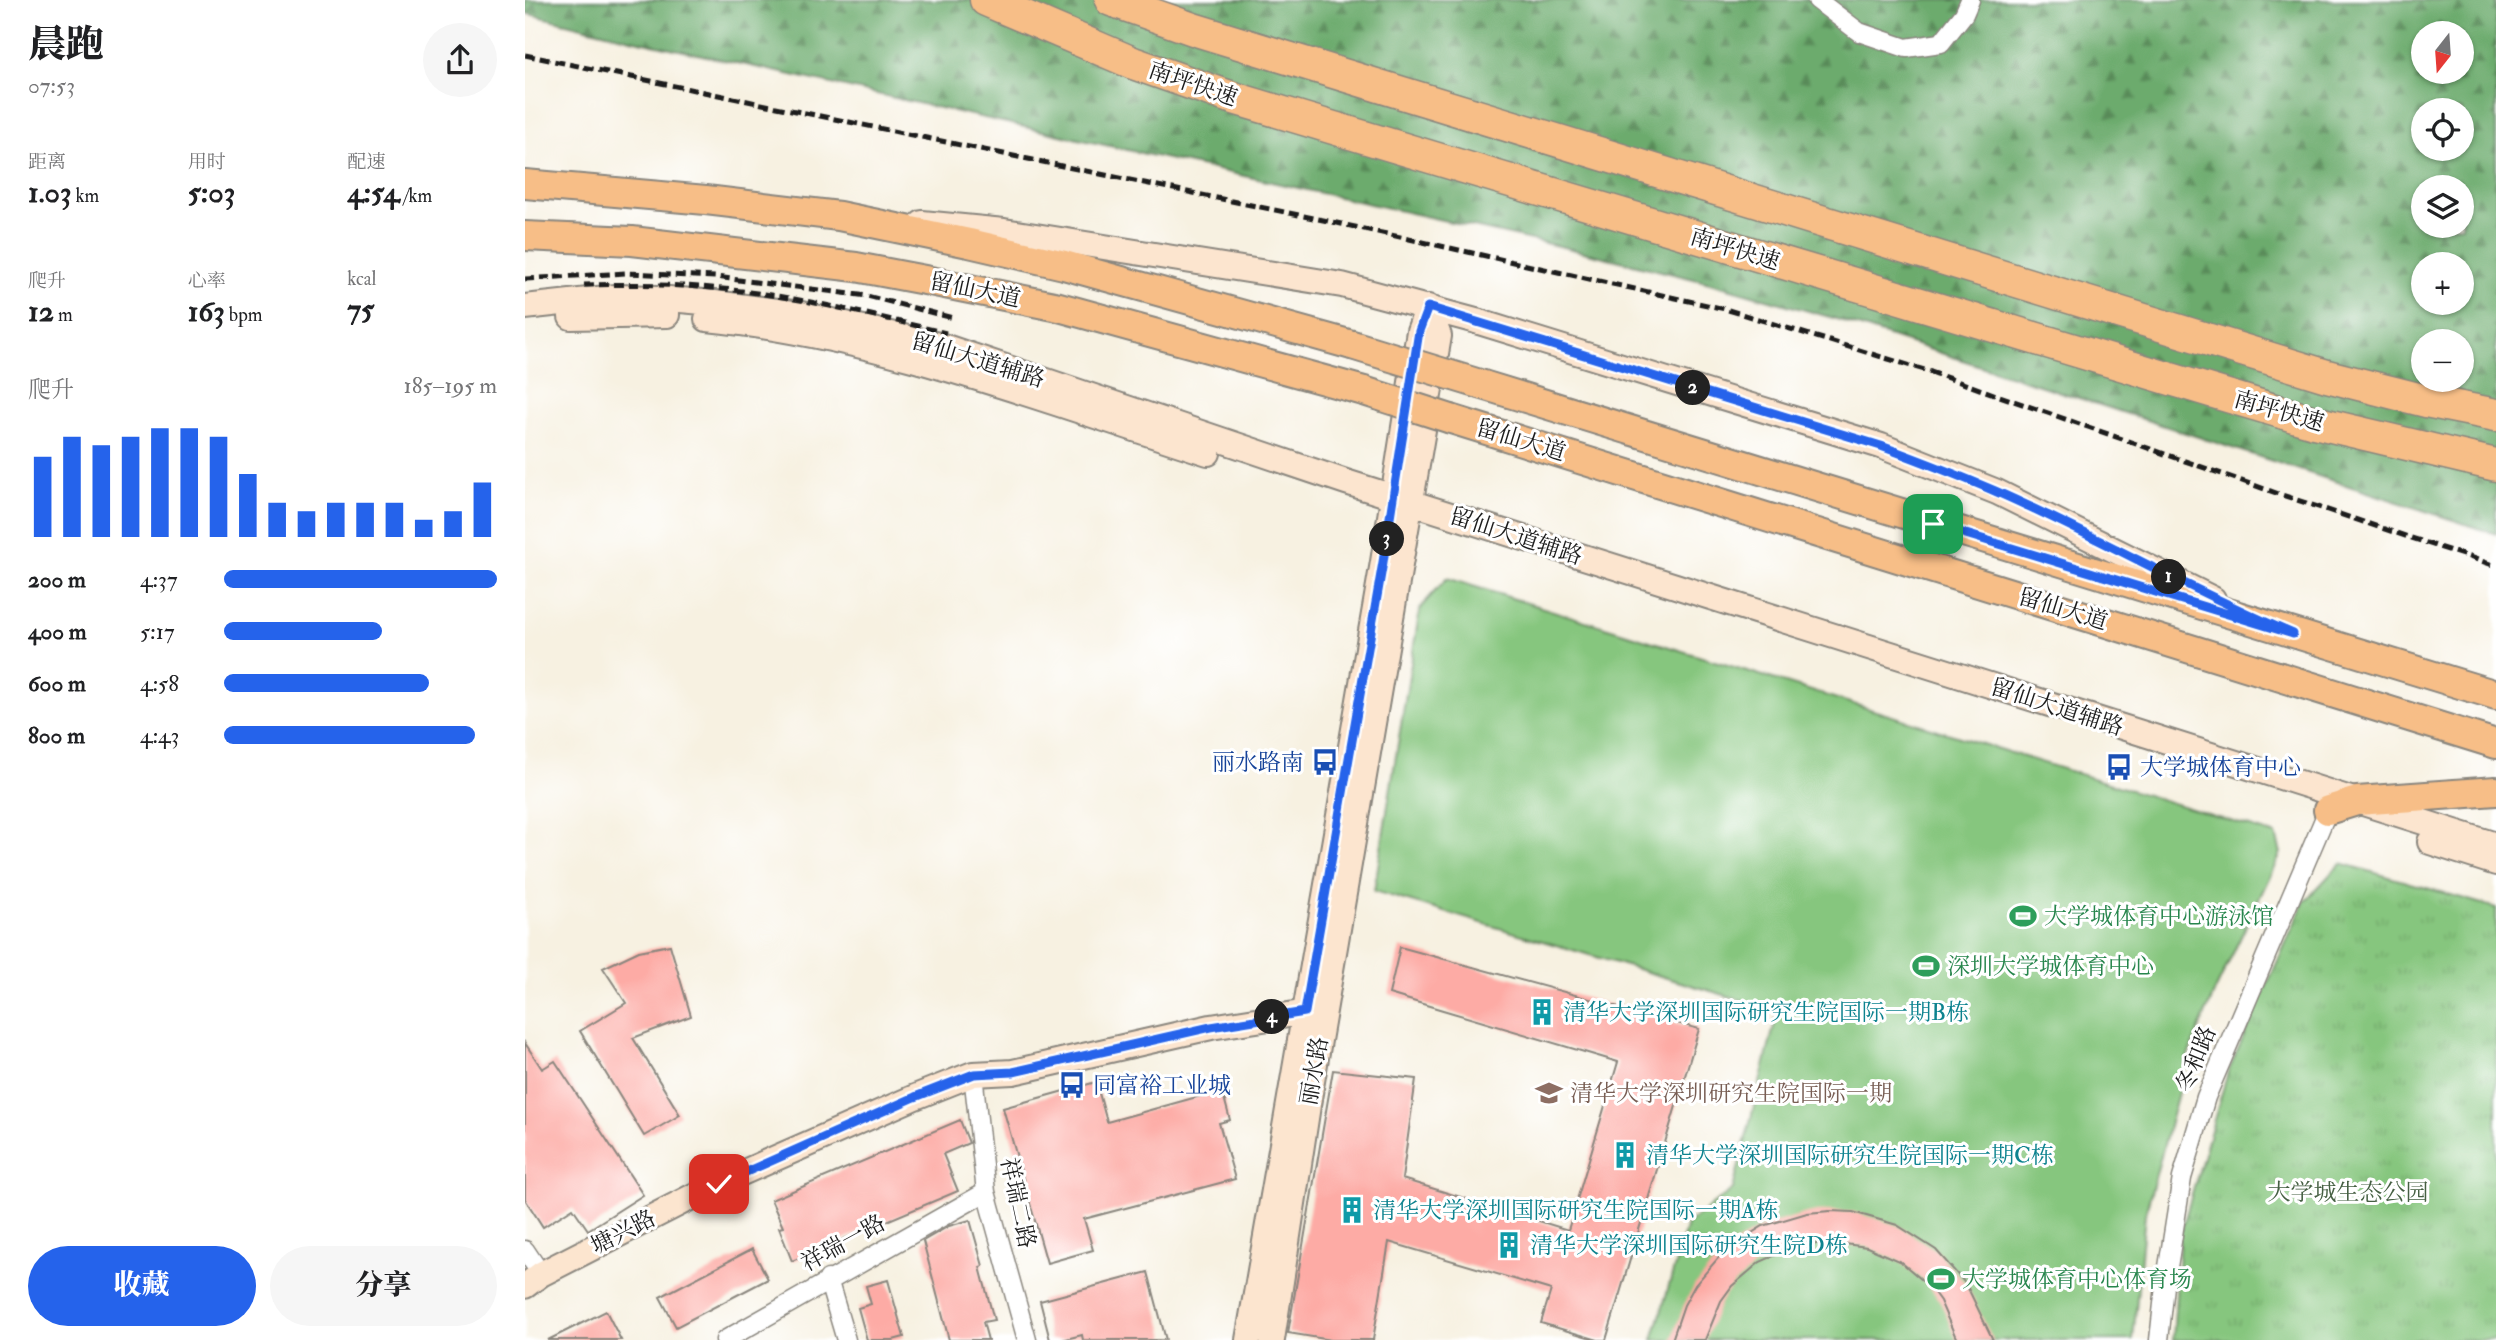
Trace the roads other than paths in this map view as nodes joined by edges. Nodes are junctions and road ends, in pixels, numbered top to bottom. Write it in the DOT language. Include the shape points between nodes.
graph roads {
  1 [pos="986,0"];
  2 [pos="1111,0"];
  3 [pos="1817,0"];
  4 [pos="1970,0"];
  5 [pos="525,184"];
  6 [pos="839,216"];
  7 [pos="525,236"];
  8 [pos="525,307"];
  9 [pos="1428,307"];
  10 [pos="525,322"];
  11 [pos="2496,415"];
  12 [pos="2496,465"];
  13 [pos="1401,507"];
  14 [pos="2293,634"];
  15 [pos="2496,695"];
  16 [pos="2496,744"];
  17 [pos="2496,791"];
  18 [pos="2357,801"];
  19 [pos="2328,810"];
  20 [pos="2496,845"];
  21 [pos="2496,863"];
  22 [pos="1315,1011"];
  23 [pos="974,1074"];
  24 [pos="986,1192"];
  25 [pos="525,1250"];
  26 [pos="828,1279"];
  27 [pos="533,1280"];
  28 [pos="725,1340"];
  29 [pos="846,1340"];
  30 [pos="1027,1340"];
  31 [pos="1248,1340"];
  32 [pos="1272,1340"];
  33 [pos="2159,1340"];
  1 -- 12 [label="highway, 南坪快速" via="1133,64 1227,96 2314,422"];
  2 -- 11 [label="highway, 南坪快速" via="2327,376"];
  3 -- 4 [label="street" via="1859,32 1906,48 1941,43"];
  5 -- 6 [label="main road, 留仙大道"];
  6 -- 9 [label="main road" via="1004,231 1306,278"];
  6 -- 14 [label="main road, 留仙大道, bridge" via="1064,265 1352,345"];
  7 -- 16 [label="main road, 留仙大道, bridge" via="632,241 856,267 1059,307 1364,391"];
  8 -- 13 [label="main road, 留仙大道辅路" via="615,297 658,298 757,307 852,325 943,346"];
  9 -- 13 [label="main road, 丽水路" via="1439,336"];
  9 -- 14 [label="main road" via="1937,467"];
  10 -- 13 [label="main road, 留仙大道辅路" via="657,314 810,333 897,354 1342,496"];
  13 -- 18 [label="main road, 留仙大道辅路"];
  13 -- 19 [label="main road, 留仙大道辅路"];
  13 -- 22 [label="main road, 丽水路"];
  14 -- 15 [label="main road, 留仙大道"];
  17 -- 18 [label="main road"];
  18 -- 19 [label="main road"];
  18 -- 20 [label="main road, 留仙大道辅路"];
  19 -- 21 [label="main road, 留仙大道辅路"];
  19 -- 33 [label="street, 冬和路" via="2206,1097 2182,1178"];
  22 -- 23 [label="main road, 塘兴路" via="1211,1027 1013,1072"];
  22 -- 31 [label="main road, 丽水路"];
  22 -- 32 [label="main road, 丽水路"];
  23 -- 24 [label="street, 祥瑞二路"];
  23 -- 27 [label="main road, 塘兴路" via="719,1184"];
  24 -- 26 [label="street, 祥瑞一路"];
  24 -- 30 [label="street, 祥瑞二路"];
  25 -- 27 [label="street"];
  26 -- 28 [label="street, 祥瑞一路"];
  26 -- 29 [label="street"];
}
